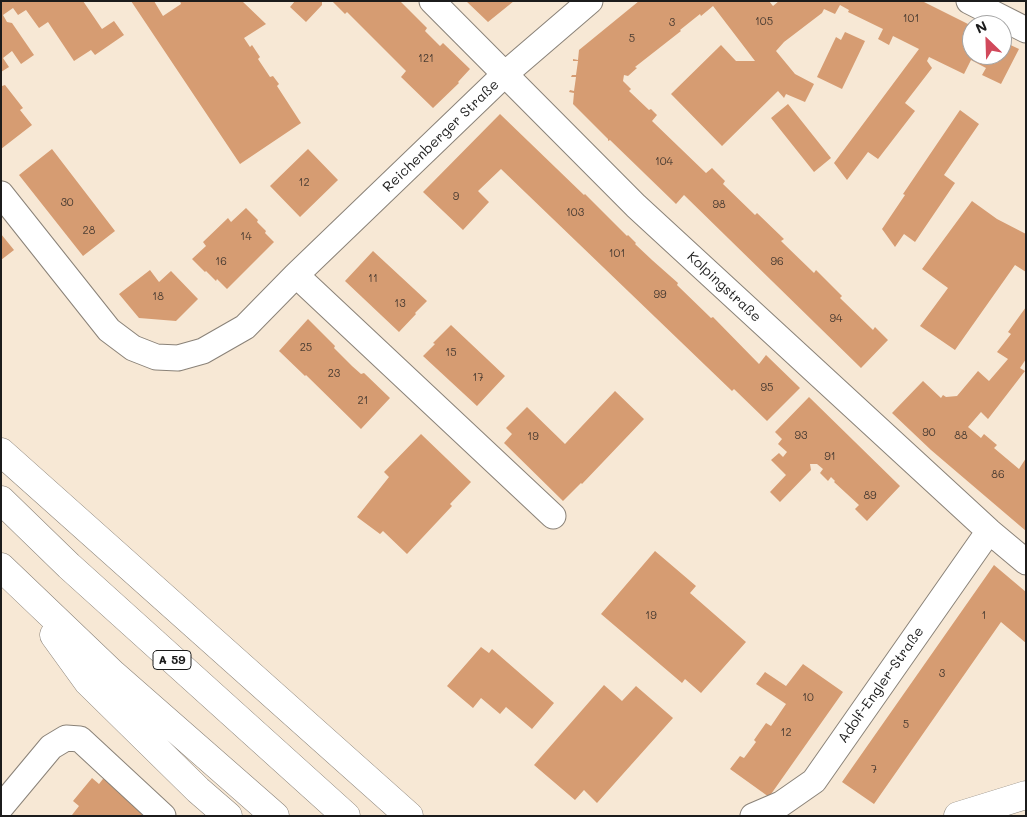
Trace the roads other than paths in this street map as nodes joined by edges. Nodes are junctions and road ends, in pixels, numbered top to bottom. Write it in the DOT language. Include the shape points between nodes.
graph roads {
  1 [pos="432,1"];
  2 [pos="590,1"];
  3 [pos="969,1"];
  4 [pos="1026,30"];
  5 [pos="505,74"];
  6 [pos="1,194"];
  7 [pos="296,275"];
  8 [pos="1,452"];
  9 [pos="1,500"];
  10 [pos="553,516"];
  11 [pos="989,531"];
  12 [pos="1026,562"];
  13 [pos="9,575"];
  14 [pos="384,795"];
  15 [pos="1026,795"];
  16 [pos="1,807"];
  17 [pos="163,816"];
  18 [pos="228,816"];
  19 [pos="275,816"];
  20 [pos="346,816"];
  21 [pos="408,816"];
  22 [pos="420,816"];
  23 [pos="752,816"];
  24 [pos="958,816"];
  1 -- 5 [label="street, Kolpingstraße"];
  2 -- 5 [label="street, Reichenberger Straße"];
  3 -- 4 [label="street"];
  5 -- 7 [label="street, Reichenberger Straße"];
  5 -- 11 [label="street, Kolpingstraße" via="636,206"];
  6 -- 7 [label="street, Reichenberger Straße" via="109,330 133,348 156,357 178,358 203,351 245,327"];
  7 -- 10 [label="street"];
  8 -- 14 [label="highway"];
  9 -- 20 [label="highway, A 59" via="68,566"];
  11 -- 12 [label="street, Kolpingstraße"];
  11 -- 23 [label="street, Adolf-Engler-Straße" via="814,782 781,804"];
  13 -- 18 [label="highway" via="88,682"];
  13 -- 19 [label="highway" via="113,674"];
  14 -- 21 [label="highway"];
  14 -- 22 [label="highway"];
  15 -- 24 [label="highway"];
  16 -- 17 [label="street" via="52,747 66,738 80,739"];
}
